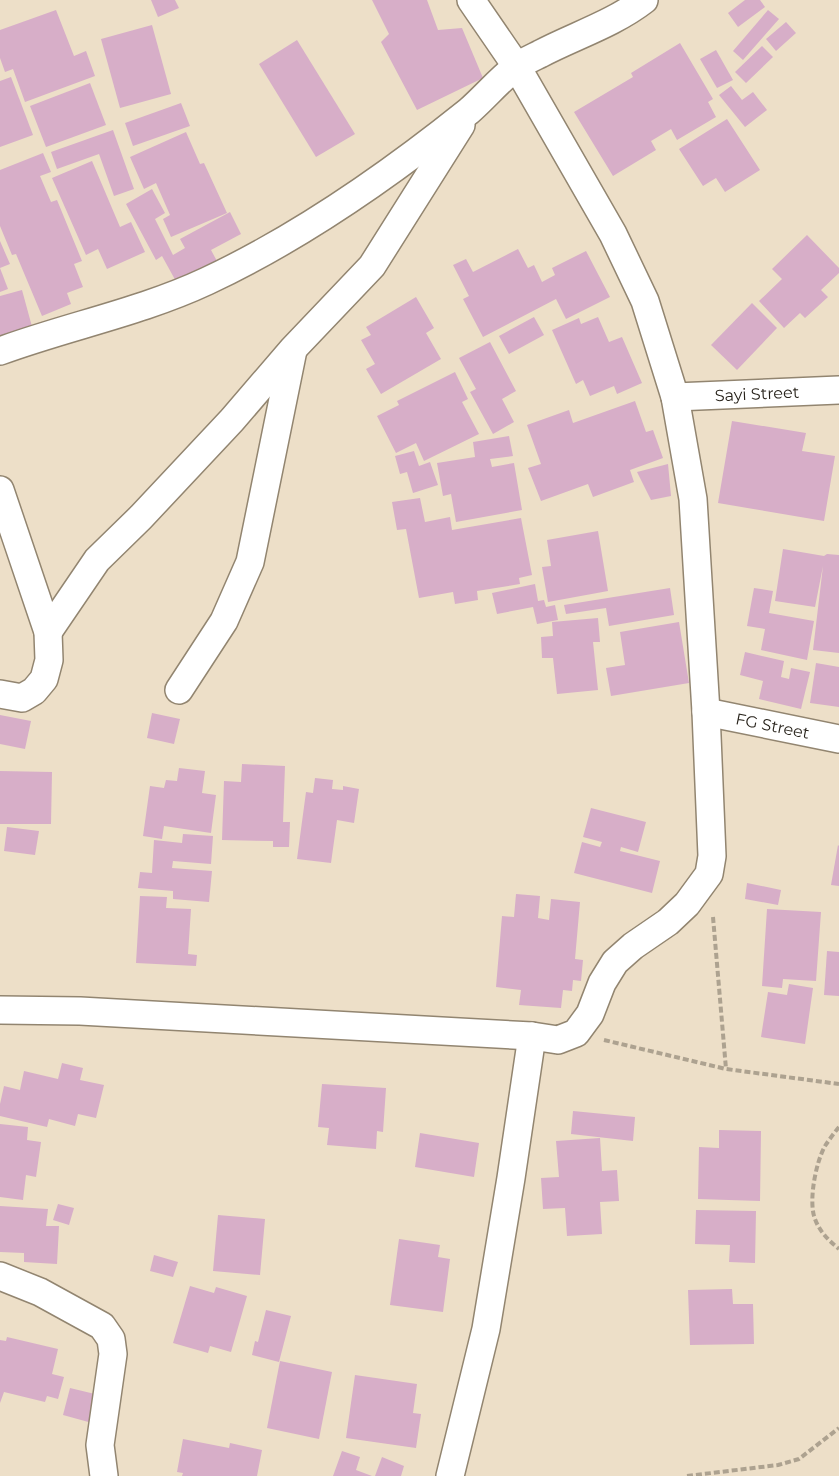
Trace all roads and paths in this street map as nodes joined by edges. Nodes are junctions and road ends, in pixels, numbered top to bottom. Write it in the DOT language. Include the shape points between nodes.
graph roads {
  1 [pos="471,0"];
  2 [pos="644,0"];
  3 [pos="516,67"];
  4 [pos="471,109"];
  5 [pos="293,348"];
  6 [pos="0,351"];
  7 [pos="839,390"];
  8 [pos="675,397"];
  9 [pos="0,490"];
  10 [pos="48,632"];
  11 [pos="179,690"];
  12 [pos="0,694"];
  13 [pos="706,712"];
  14 [pos="839,739"];
  15 [pos="709,874"];
  16 [pos="0,1010"];
  17 [pos="576,1033"];
  18 [pos="532,1036"];
  19 [pos="726,1069"];
  20 [pos="839,1084"];
  21 [pos="839,1127"];
  22 [pos="839,1249"];
  23 [pos="0,1276"];
  24 [pos="839,1428"];
  25 [pos="104,1476"];
  26 [pos="450,1476"];
  27 [pos="687,1476"];
  1 -- 3 [label="street"];
  2 -- 3 [label="street" via="618,17"];
  3 -- 4 [label="street"];
  3 -- 8 [label="street" via="613,234 645,301"];
  4 -- 5 [label="street" via="372,266"];
  4 -- 6 [label="street" via="330,213 244,262 162,299"];
  5 -- 10 [label="street" via="224,428 97,560"];
  5 -- 11 [label="street" via="250,562 224,621"];
  7 -- 8 [label="street, Sayi Street"];
  8 -- 13 [label="street" via="693,499"];
  9 -- 10 [label="street"];
  10 -- 12 [label="street" via="49,660 44,679 22,698"];
  13 -- 14 [label="street, FG Street"];
  13 -- 15 [label="street" via="712,856"];
  15 -- 17 [label="street" via="687,904 615,962 590,1014"];
  15 -- 19 [label="path"];
  16 -- 18 [label="street"];
  17 -- 18 [label="street" via="558,1040"];
  17 -- 19 [label="path"];
  18 -- 26 [label="street" via="486,1329"];
  19 -- 20 [label="path"];
  21 -- 22 [label="path" via="824,1147 813,1195 814,1216 826,1239"];
  23 -- 25 [label="street" via="40,1292 102,1326 111,1339 113,1353 100,1445"];
  24 -- 27 [label="path" via="799,1459"];
}
